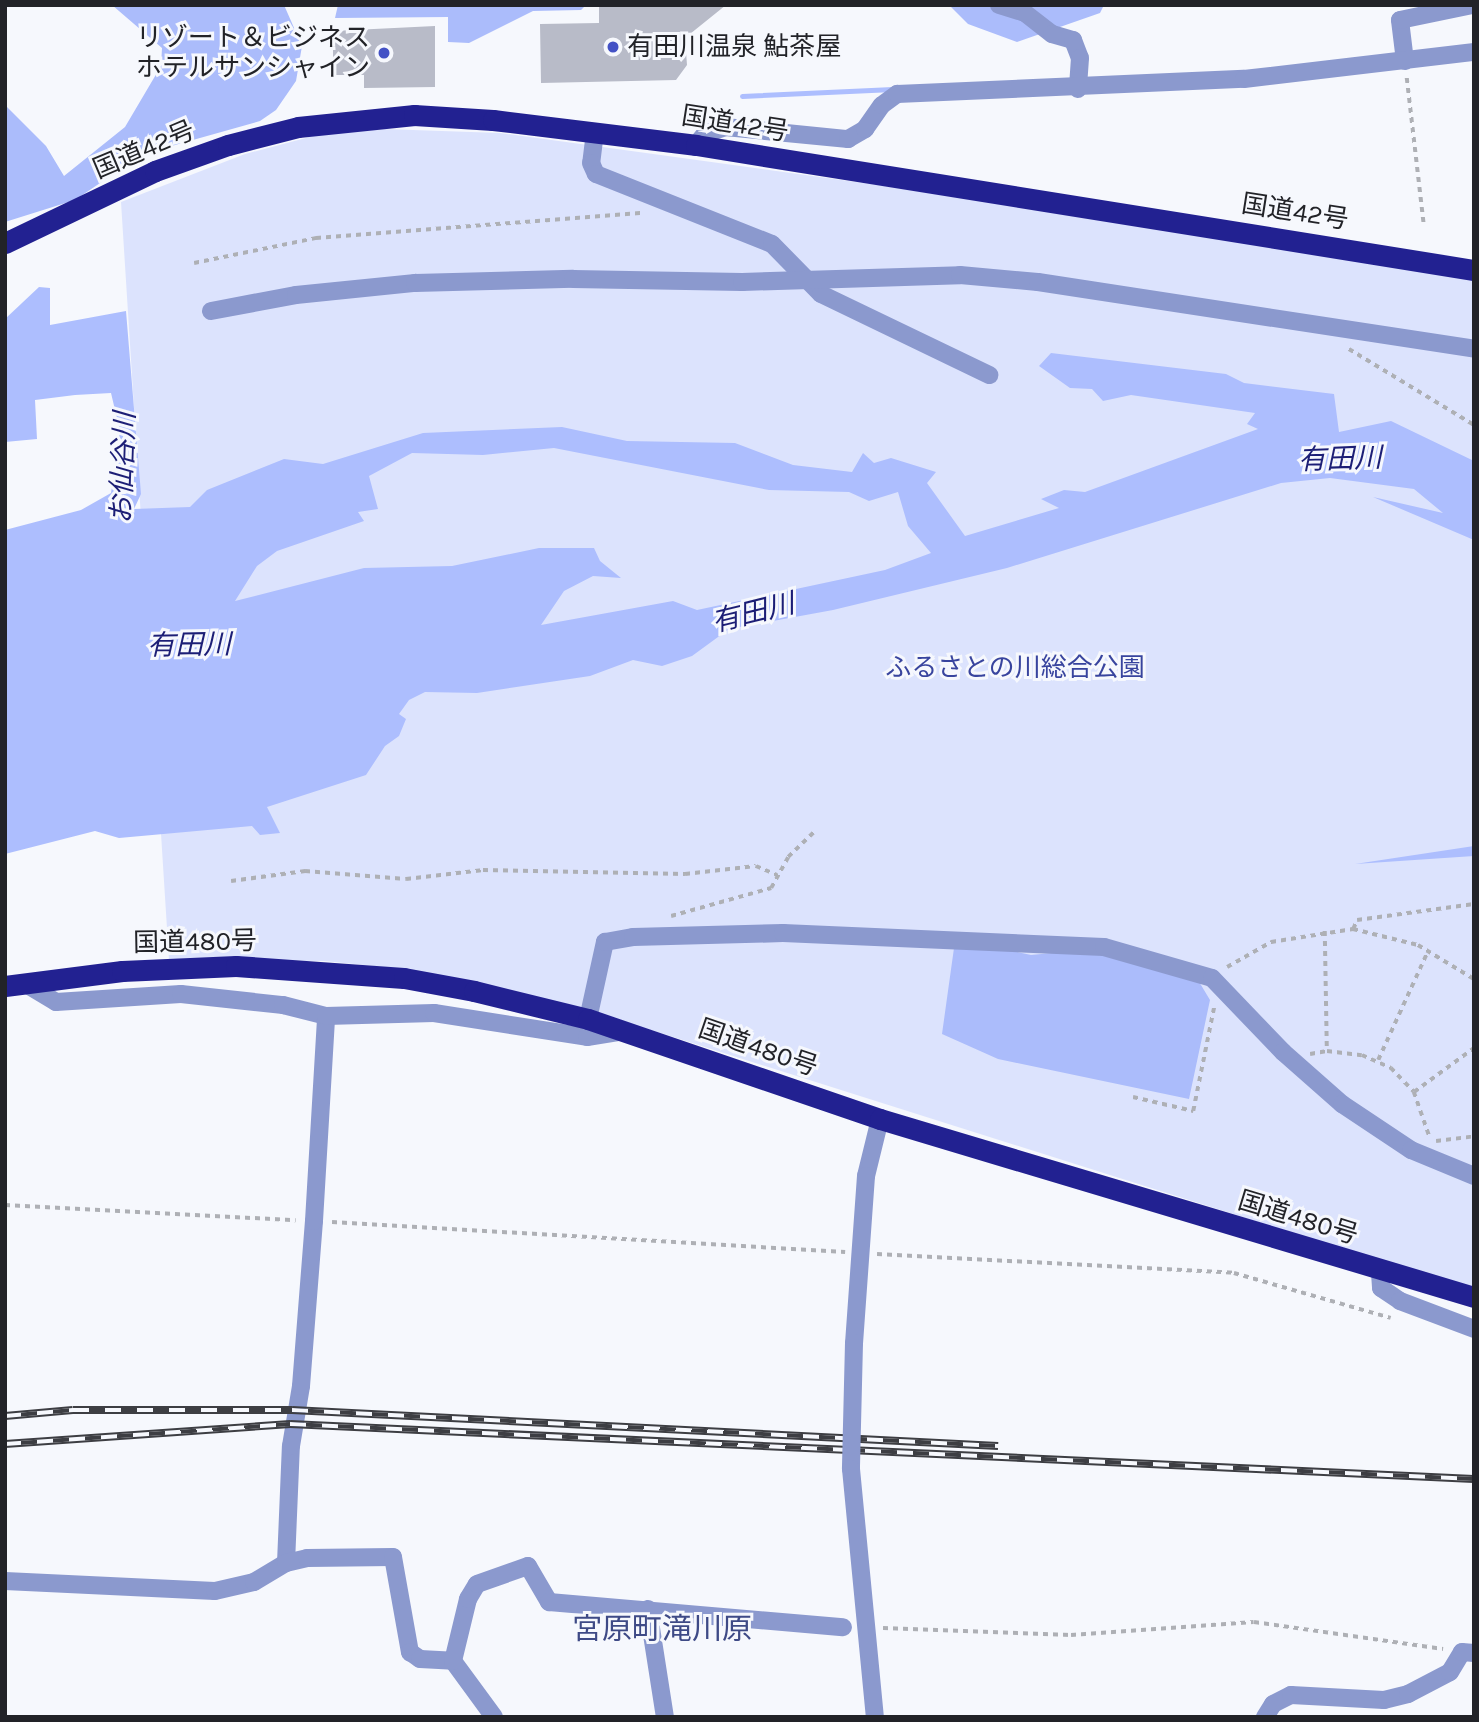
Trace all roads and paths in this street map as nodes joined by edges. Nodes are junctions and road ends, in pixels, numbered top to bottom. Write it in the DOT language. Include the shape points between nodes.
graph roads {
  1 [pos="999,5"];
  2 [pos="1472,5"];
  3 [pos="1474,52"];
  4 [pos="1405,61"];
  5 [pos="1078,89"];
  6 [pos="595,132"];
  7 [pos="696,145"];
  8 [pos="646,213"];
  9 [pos="1424,225"];
  10 [pos="5,243"];
  11 [pos="194,262"];
  12 [pos="1474,270"];
  13 [pos="802,279"];
  14 [pos="211,311"];
  15 [pos="1338,343"];
  16 [pos="1474,349"];
  17 [pos="989,375"];
  18 [pos="1474,425"];
  19 [pos="815,831"];
  20 [pos="777,875"];
  21 [pos="231,881"];
  22 [pos="1474,904"];
  23 [pos="667,918"];
  24 [pos="1353,929"];
  25 [pos="1325,930"];
  26 [pos="1428,950"];
  27 [pos="1474,979"];
  28 [pos="1219,982"];
  29 [pos="15,985"];
  30 [pos="326,1016"];
  31 [pos="588,1019"];
  32 [pos="623,1031"];
  33 [pos="1474,1048"];
  34 [pos="1327,1051"];
  35 [pos="1378,1060"];
  36 [pos="1295,1063"];
  37 [pos="1414,1092"];
  38 [pos="1133,1097"];
  39 [pos="880,1119"];
  40 [pos="1474,1136"];
  41 [pos="1429,1150"];
  42 [pos="1474,1176"];
  43 [pos="5,1205"];
  44 [pos="314,1221"];
  45 [pos="859,1253"];
  46 [pos="873,1254"];
  47 [pos="1380,1273"];
  48 [pos="1474,1297"];
  49 [pos="1394,1318"];
  50 [pos="1474,1329"];
  51 [pos="286,1563"];
  52 [pos="5,1581"];
  53 [pos="648,1609"];
  54 [pos="844,1627"];
  55 [pos="1468,1652"];
  56 [pos="453,1661"];
  57 [pos="494,1717"];
  58 [pos="665,1717"];
  59 [pos="875,1717"];
  60 [pos="1265,1717"];
  1 -- 5 [label="street" via="1025,13 1052,34 1073,40 1080,58"];
  2 -- 4 [label="street" via="1400,20"];
  3 -- 4 [label="street"];
  4 -- 5 [label="street" via="1244,79"];
  4 -- 9 [label="path"];
  5 -- 7 [label="street" via="897,94 882,105 865,129 848,139 724,127 705,134"];
  6 -- 7 [label="highway, 国道42号"];
  6 -- 10 [label="highway, 国道42号" via="414,115 298,127 155,171"];
  6 -- 13 [label="street" via="591,163 596,174 772,244"];
  7 -- 12 [label="highway, 国道42号"];
  8 -- 11 [label="path" via="316,238"];
  13 -- 14 [label="street" via="415,283 296,295"];
  13 -- 16 [label="street" via="985,275"];
  13 -- 17 [label="street" via="844,307"];
  15 -- 18 [label="path"];
  19 -- 20 [label="path"];
  20 -- 21 [label="path" via="756,866 685,874 483,870 406,879 305,871"];
  20 -- 23 [label="path" via="771,888"];
  22 -- 24 [label="path" via="1357,920"];
  24 -- 25 [label="path"];
  24 -- 26 [label="path"];
  25 -- 28 [label="path" via="1256,947 1222,971"];
  25 -- 34 [label="path"];
  26 -- 27 [label="path"];
  26 -- 35 [label="path"];
  28 -- 31 [label="street" via="1196,971 1104,947 783,933 669,934 605,942"];
  28 -- 36 [label="street"];
  28 -- 38 [label="path" via="1193,1111"];
  29 -- 30 [label="street" via="56,1002 181,994 283,1005"];
  29 -- 31 [label="highway, 国道480号" via="122,971 286,968 404,978"];
  30 -- 32 [label="street" via="434,1013 587,1037"];
  30 -- 44 [label="street"];
  31 -- 32 [label="highway, 国道480号"];
  32 -- 39 [label="highway, 国道480号"];
  33 -- 37 [label="path"];
  34 -- 35 [label="path"];
  34 -- 36 [label="path"];
  35 -- 37 [label="path"];
  36 -- 41 [label="street" via="1364,1121"];
  37 -- 41 [label="path"];
  39 -- 47 [label="highway, 国道480号"];
  39 -- 59 [label="street, bridge" via="866,1176 851,1469"];
  40 -- 41 [label="path"];
  41 -- 42 [label="street"];
  43 -- 44 [label="path"];
  44 -- 45 [label="path"];
  44 -- 51 [label="street" via="301,1386 291,1446"];
  46 -- 49 [label="path" via="1234,1273"];
  47 -- 48 [label="highway, 国道480号"];
  47 -- 50 [label="street" via="1381,1288 1400,1301"];
  51 -- 52 [label="street" via="254,1582 215,1591"];
  51 -- 56 [label="street" via="307,1558 393,1557 410,1652 420,1659"];
  53 -- 54 [label="street"];
  53 -- 56 [label="street" via="549,1602 528,1566 477,1584 468,1599"];
  53 -- 58 [label="street"];
  54 -- 55 [label="path" via="1071,1635 1254,1622"];
  55 -- 60 [label="street" via="1450,1672 1409,1694 1384,1700 1291,1696 1273,1704"];
  56 -- 57 [label="street"];
}
